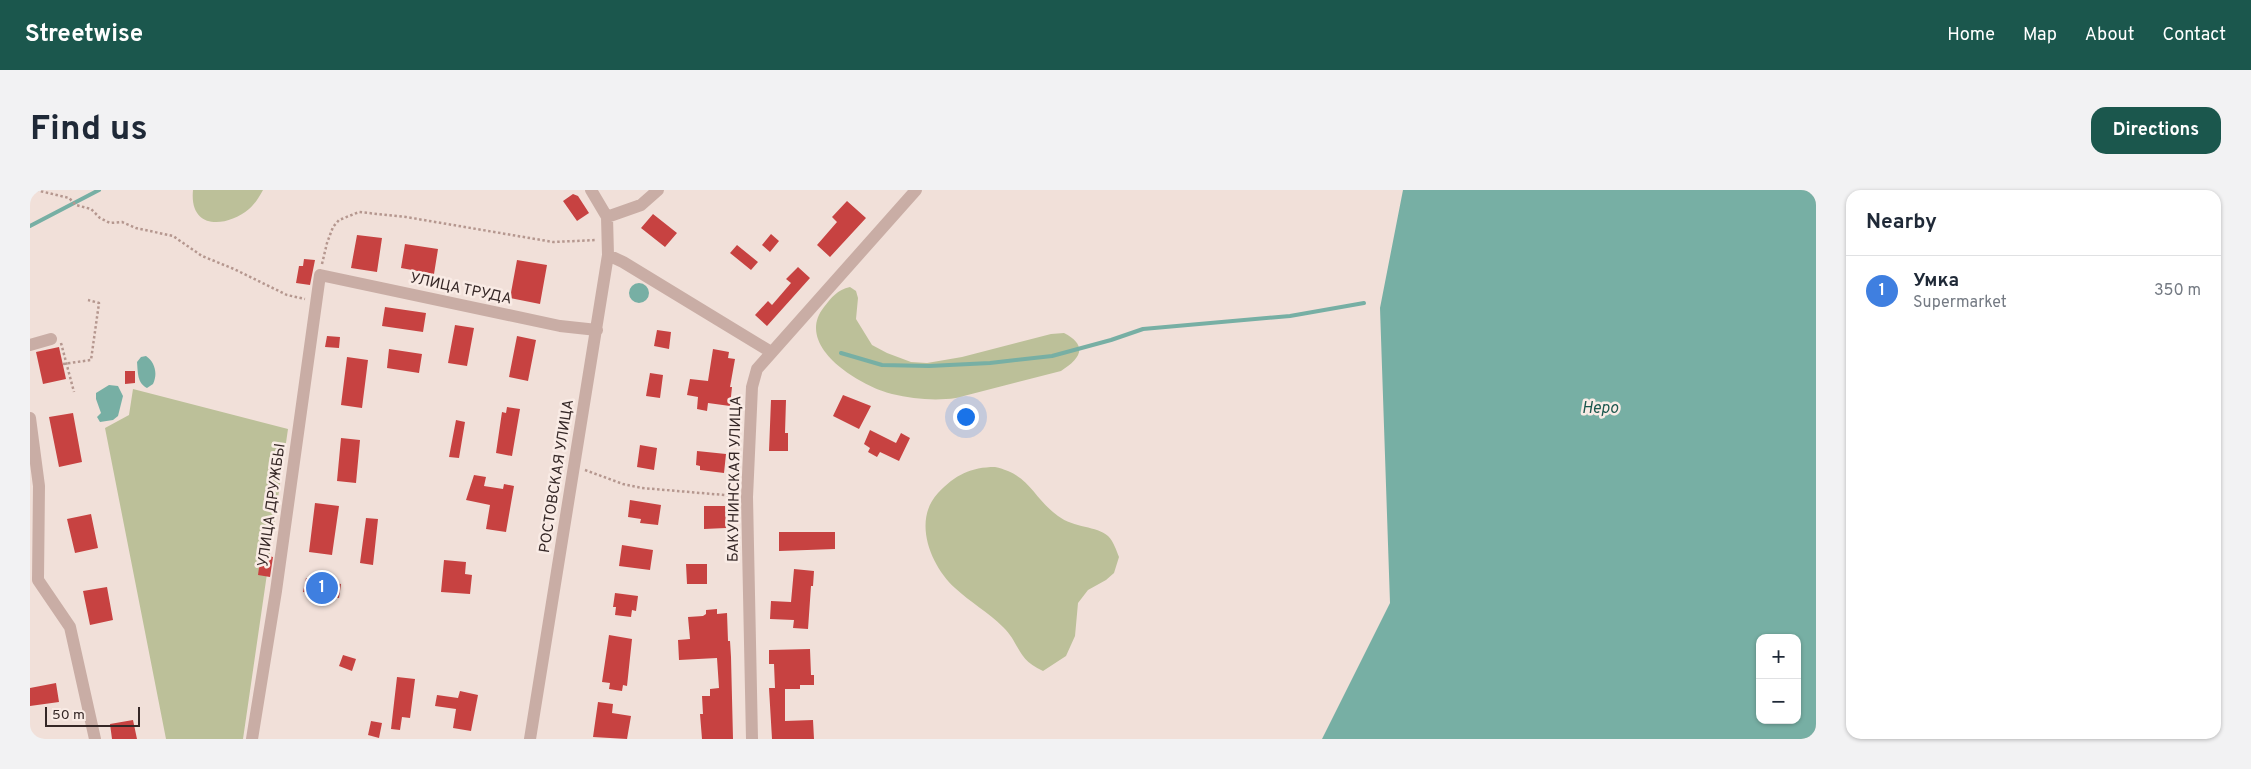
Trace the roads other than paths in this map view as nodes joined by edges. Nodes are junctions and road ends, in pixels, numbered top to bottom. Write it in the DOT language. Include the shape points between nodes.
graph roads {
  1 [pos="591,190"];
  2 [pos="658,190"];
  3 [pos="916,190"];
  4 [pos="607,217"];
  5 [pos="608,255"];
  6 [pos="320,275"];
  7 [pos="597,330"];
  8 [pos="51,339"];
  9 [pos="30,345"];
  10 [pos="771,352"];
  11 [pos="30,418"];
  12 [pos="34,581"];
  13 [pos="95,739"];
  14 [pos="252,739"];
  15 [pos="530,739"];
  16 [pos="752,739"];
  1 -- 4 [label="street"];
  2 -- 4 [label="street" via="641,205"];
  3 -- 10 [label="street, БАКУНИНСКАЯ УЛИЦА"];
  4 -- 5 [label="street, РОСТОВСКАЯ УЛИЦА"];
  5 -- 7 [label="street, РОСТОВСКАЯ УЛИЦА"];
  5 -- 10 [label="street"];
  6 -- 7 [label="street, УЛИЦА ТРУДА" via="560,326"];
  6 -- 14 [label="street, УЛИЦА ДРУЖБЫ"];
  7 -- 15 [label="street, РОСТОВСКАЯ УЛИЦА"];
  8 -- 9 [label="street"];
  10 -- 16 [label="street, БАКУНИНСКАЯ УЛИЦА" via="757,369 752,387 747,497"];
  11 -- 12 [label="street" via="39,486"];
  12 -- 13 [label="street" via="70,627"];
}
